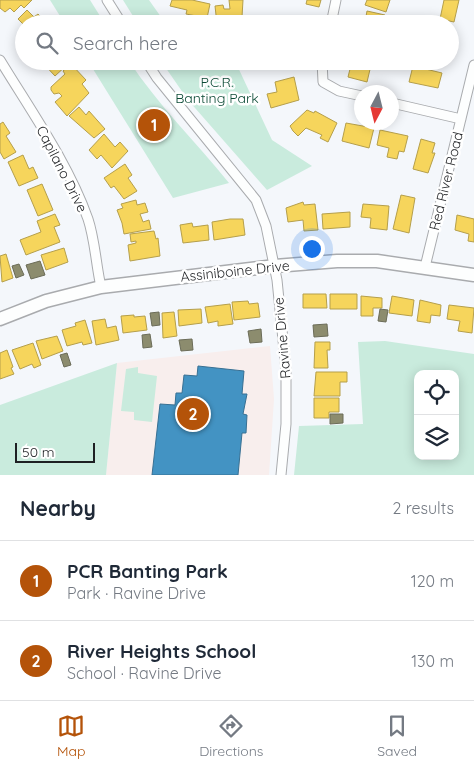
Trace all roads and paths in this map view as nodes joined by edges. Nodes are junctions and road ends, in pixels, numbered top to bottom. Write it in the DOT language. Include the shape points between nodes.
graph roads {
  1 [pos="107,0"];
  2 [pos="336,0"];
  3 [pos="116,15"];
  4 [pos="333,15"];
  5 [pos="0,60"];
  6 [pos="474,65"];
  7 [pos="152,70"];
  8 [pos="322,70"];
  9 [pos="354,94"];
  10 [pos="399,105"];
  11 [pos="461,119"];
  12 [pos="275,266"];
  13 [pos="425,267"];
  14 [pos="474,275"];
  15 [pos="101,287"];
  16 [pos="0,319"];
  17 [pos="281,475"];
  1 -- 3 [label="street"];
  2 -- 4 [label="street"];
  5 -- 15 [label="street, Capilano Drive" via="74,188 88,220"];
  6 -- 11 [label="street, Red River Road"];
  7 -- 12 [label="street, Ravine Drive" via="256,200"];
  8 -- 9 [label="street" via="323,82"];
  10 -- 11 [label="street"];
  11 -- 13 [label="street, Red River Road"];
  12 -- 13 [label="street, Assiniboine Drive" via="367,261"];
  12 -- 15 [label="street, Assiniboine Drive"];
  12 -- 17 [label="street, Ravine Drive" via="286,370 286,424"];
  13 -- 14 [label="street, Assiniboine Drive"];
  15 -- 16 [label="street, Assiniboine Drive" via="46,301"];
}
